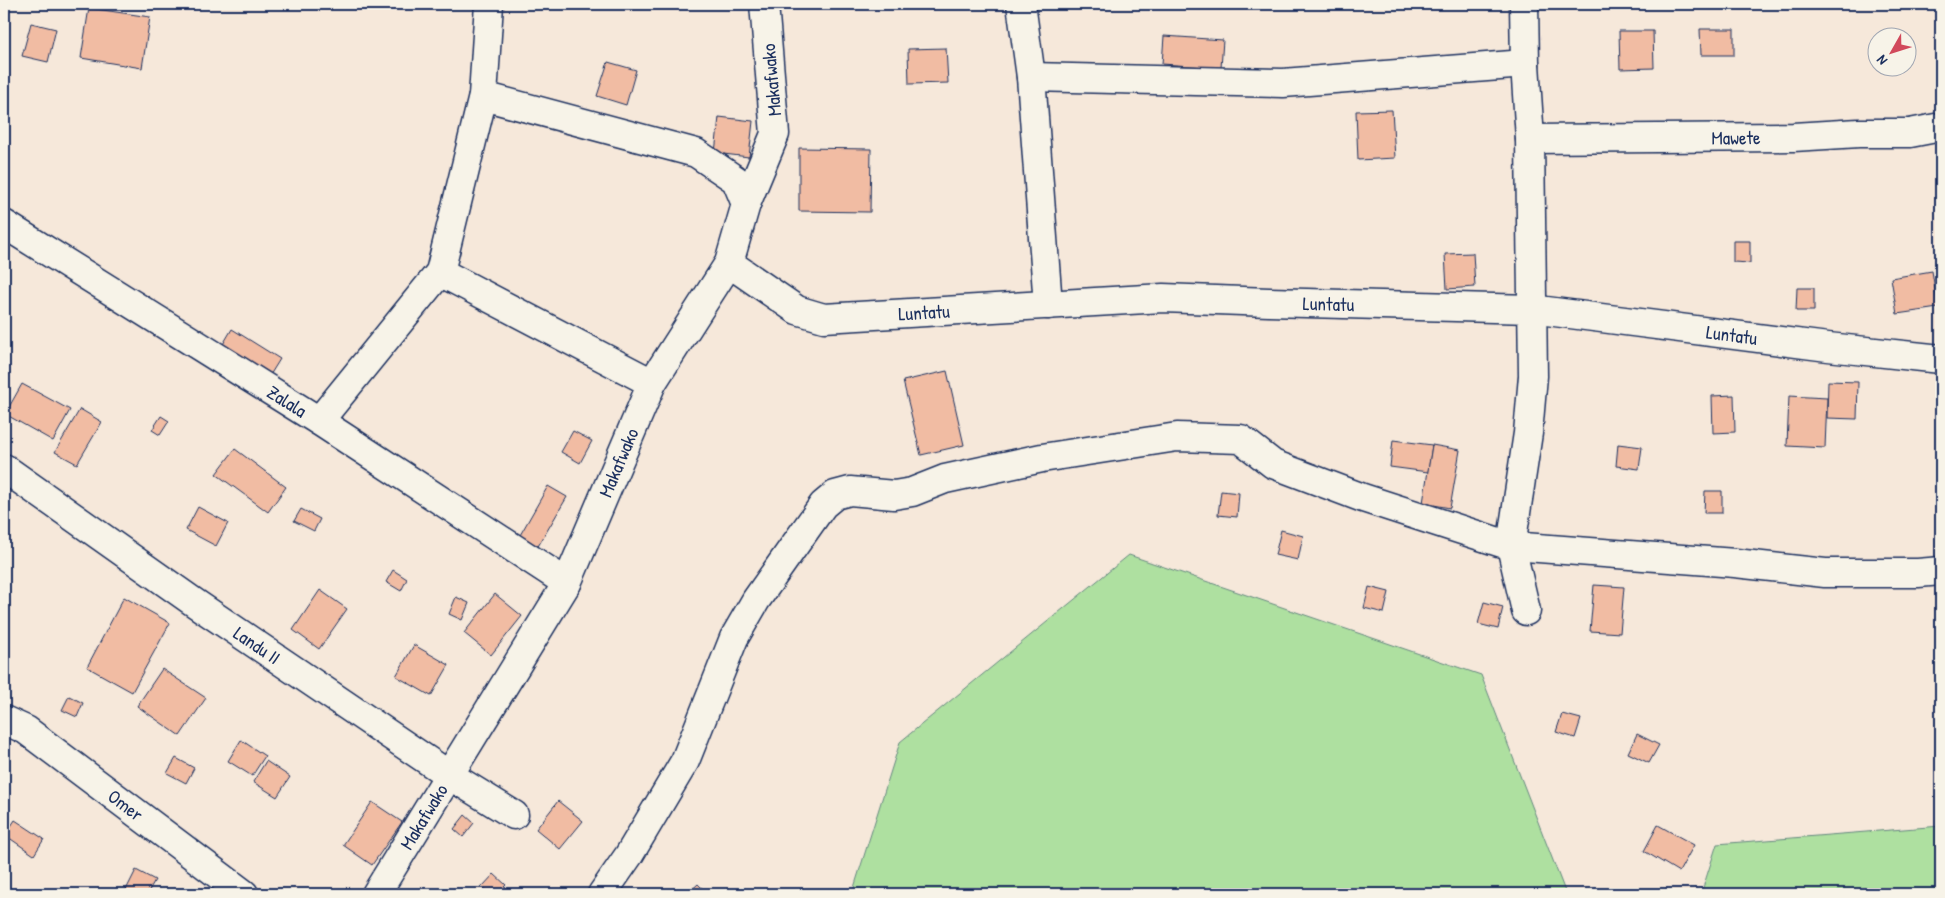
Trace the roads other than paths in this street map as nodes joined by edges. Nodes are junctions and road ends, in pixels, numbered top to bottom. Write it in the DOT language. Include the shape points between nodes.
graph roads {
  1 [pos="489,4"];
  2 [pos="764,4"];
  3 [pos="1021,4"];
  4 [pos="1524,4"];
  5 [pos="1525,64"];
  6 [pos="1031,78"];
  7 [pos="483,96"];
  8 [pos="1941,127"];
  9 [pos="1530,138"];
  10 [pos="746,204"];
  11 [pos="4,224"];
  12 [pos="729,263"];
  13 [pos="440,272"];
  14 [pos="1048,306"];
  15 [pos="1530,309"];
  16 [pos="1941,359"];
  17 [pos="652,383"];
  18 [pos="319,421"];
  19 [pos="4,468"];
  20 [pos="1510,546"];
  21 [pos="1941,571"];
  22 [pos="567,583"];
  23 [pos="1526,611"];
  24 [pos="4,720"];
  25 [pos="449,775"];
  26 [pos="514,815"];
  27 [pos="244,894"];
  28 [pos="376,894"];
  29 [pos="602,894"];
  1 -- 7 [label="street"];
  2 -- 10 [label="street, Makafwako" via="775,134"];
  3 -- 6 [label="street"];
  4 -- 5 [label="street"];
  5 -- 6 [label="street" via="1283,83"];
  5 -- 9 [label="street"];
  6 -- 14 [label="street"];
  7 -- 10 [label="street" via="696,153 736,180"];
  7 -- 13 [label="street"];
  8 -- 9 [label="street, Mawete" via="1910,133 1793,137"];
  9 -- 15 [label="street"];
  10 -- 12 [label="street, Makafwako"];
  11 -- 18 [label="street, Zalala"];
  12 -- 14 [label="street, Luntatu" via="797,310 824,318"];
  12 -- 17 [label="street, Makafwako"];
  13 -- 17 [label="street"];
  13 -- 18 [label="street"];
  14 -- 15 [label="street, Luntatu" via="1163,298"];
  15 -- 16 [label="street, Luntatu"];
  15 -- 20 [label="street" via="1532,376 1528,424"];
  17 -- 22 [label="street, Makafwako"];
  18 -- 22 [label="street, Zalala"];
  19 -- 25 [label="street, Landu II"];
  20 -- 21 [label="street" via="1735,562 1825,573"];
  20 -- 23 [label="street"];
  20 -- 29 [label="street" via="1363,498 1273,464 1241,439 1177,437 1042,458 945,479 912,492 894,495 850,491 835,495 823,505 756,600 734,638 685,762"];
  22 -- 25 [label="street, Makafwako"];
  24 -- 27 [label="street, Omer" via="26,730"];
  25 -- 26 [label="street, Landu II"];
  25 -- 28 [label="street, Makafwako"];
}
